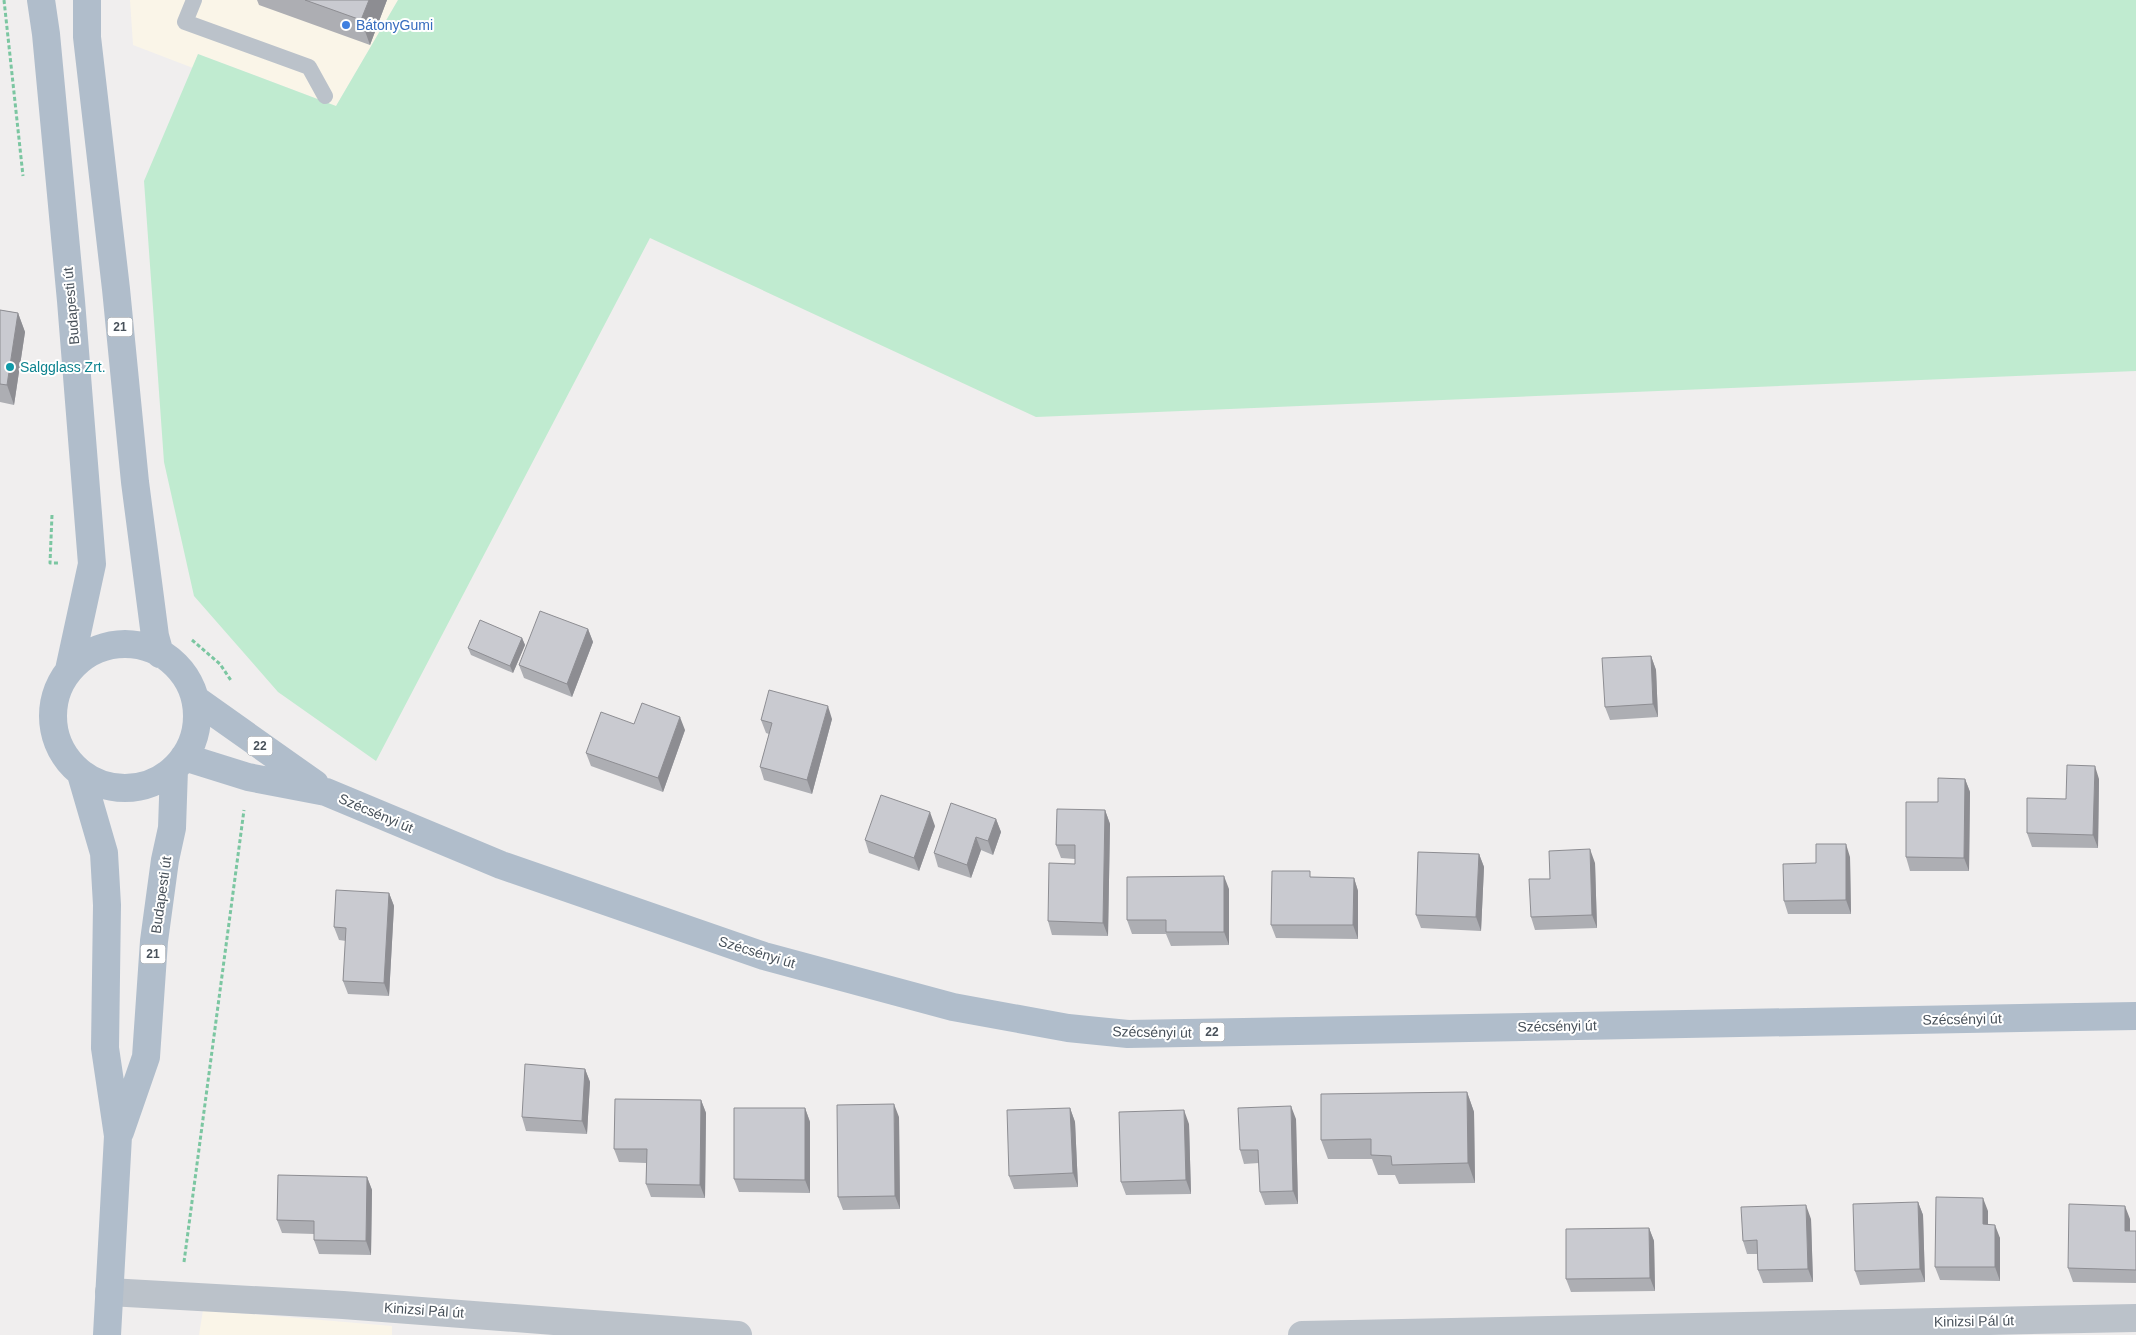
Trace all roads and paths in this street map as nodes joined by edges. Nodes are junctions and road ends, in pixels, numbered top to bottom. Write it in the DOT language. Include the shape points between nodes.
graph roads {
  1 [pos="41,0"];
  2 [pos="87,0"];
  3 [pos="194,0"];
  4 [pos="325,96"];
  5 [pos="160,654"];
  6 [pos="69,670"];
  7 [pos="195,699"];
  8 [pos="179,763"];
  9 [pos="81,774"];
  10 [pos="248,777"];
  11 [pos="326,792"];
  12 [pos="2136,1016"];
  13 [pos="118,1136"];
  14 [pos="183,1265"];
  15 [pos="109,1292"];
  16 [pos="2136,1318"];
  17 [pos="107,1335"];
  18 [pos="738,1335"];
  19 [pos="1302,1335"];
  1 -- 6 [label="main road, Budapesti út / 21" via="71,301 92,564"];
  2 -- 5 [label="main road, 21" via="87,37 135,482"];
  3 -- 4 [label="lane" via="186,22 309,67"];
  5 -- 6 [label="main road, 21" via="128,645 111,646 95,650"];
  5 -- 7 [label="main road, 21" via="182,673"];
  6 -- 9 [label="main road, 21" via="57,691 53,713 55,735 64,755"];
  7 -- 8 [label="main road, 21" via="197,720 193,740"];
  7 -- 11 [label="main road, Szécsényi út / 22"];
  8 -- 9 [label="main road, 21" via="149,784 121,789"];
  8 -- 10 [label="main road, Szécsényi út / 22"];
  8 -- 13 [label="main road, Budapesti út / 21" via="154,941 146,1057"];
  9 -- 13 [label="main road, Budapesti út / 21" via="104,853 107,905 105,1048"];
  10 -- 11 [label="main road, Szécsényi út / 22"];
  10 -- 14 [label="path"];
  11 -- 12 [label="main road, Szécsényi út / 22" via="501,865 764,956 952,1007 1068,1028 1128,1034"];
  13 -- 15 [label="main road, Budapesti út / 21"];
  15 -- 17 [label="main road, Budapesti út / 21"];
  15 -- 18 [label="street, Kinizsi Pál út" via="343,1304"];
  16 -- 19 [label="street, Kinizsi Pál út"];
}
